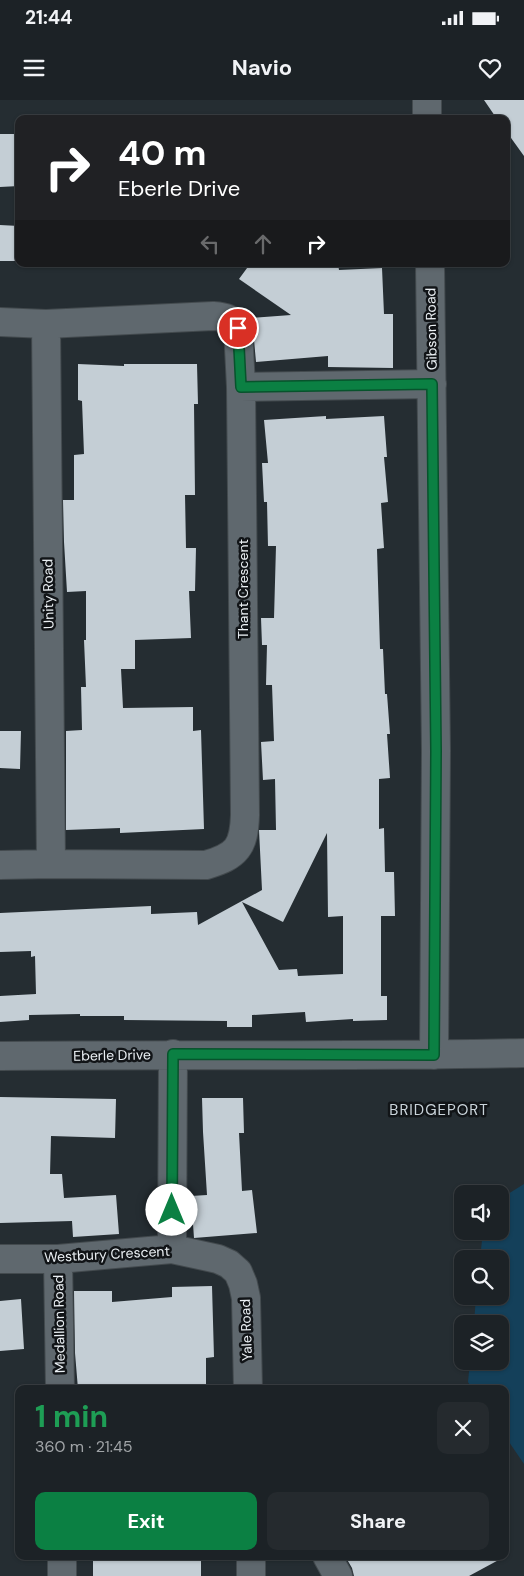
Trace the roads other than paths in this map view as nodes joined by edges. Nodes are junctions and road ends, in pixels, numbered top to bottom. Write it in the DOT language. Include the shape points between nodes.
graph roads {
  1 [pos="427,100"];
  2 [pos="427,115"];
  3 [pos="430,267"];
  4 [pos="0,322"];
  5 [pos="46,324"];
  6 [pos="432,384"];
  7 [pos="241,387"];
  8 [pos="51,864"];
  9 [pos="0,865"];
  10 [pos="524,1053"];
  11 [pos="173,1054"];
  12 [pos="434,1055"];
  13 [pos="0,1056"];
  14 [pos="172,1249"];
  15 [pos="0,1259"];
  16 [pos="58,1259"];
  17 [pos="238,1272"];
  18 [pos="60,1385"];
  19 [pos="248,1385"];
  20 [pos="62,1560"];
  21 [pos="251,1560"];
  22 [pos="329,1560"];
  23 [pos="62,1576"];
  24 [pos="251,1576"];
  25 [pos="338,1576"];
  1 -- 2 [label="street"];
  3 -- 6 [label="street, Gibson Road"];
  4 -- 5 [label="street, Thant Crescent"];
  5 -- 7 [label="street, Thant Crescent" via="224,317 233,320 238,328"];
  5 -- 8 [label="street, Unity Road"];
  6 -- 7 [label="street"];
  6 -- 12 [label="street, Gibson Road" via="436,751"];
  7 -- 8 [label="street, Thant Crescent" via="245,815 239,848 224,860 206,865"];
  8 -- 9 [label="street, Thant Crescent"];
  10 -- 12 [label="street, Eberle Drive"];
  11 -- 12 [label="street, Eberle Drive"];
  11 -- 13 [label="street, Eberle Drive"];
  11 -- 14 [label="street"];
  14 -- 16 [label="street, Westbury Crescent"];
  14 -- 17 [label="street, Westbury Crescent" via="218,1259"];
  15 -- 16 [label="street, Westbury Crescent"];
  16 -- 18 [label="street, Medallion Road"];
  17 -- 19 [label="street, Yale Road" via="246,1298"];
  20 -- 23 [label="street"];
  21 -- 24 [label="street"];
  22 -- 25 [label="street"];
}
